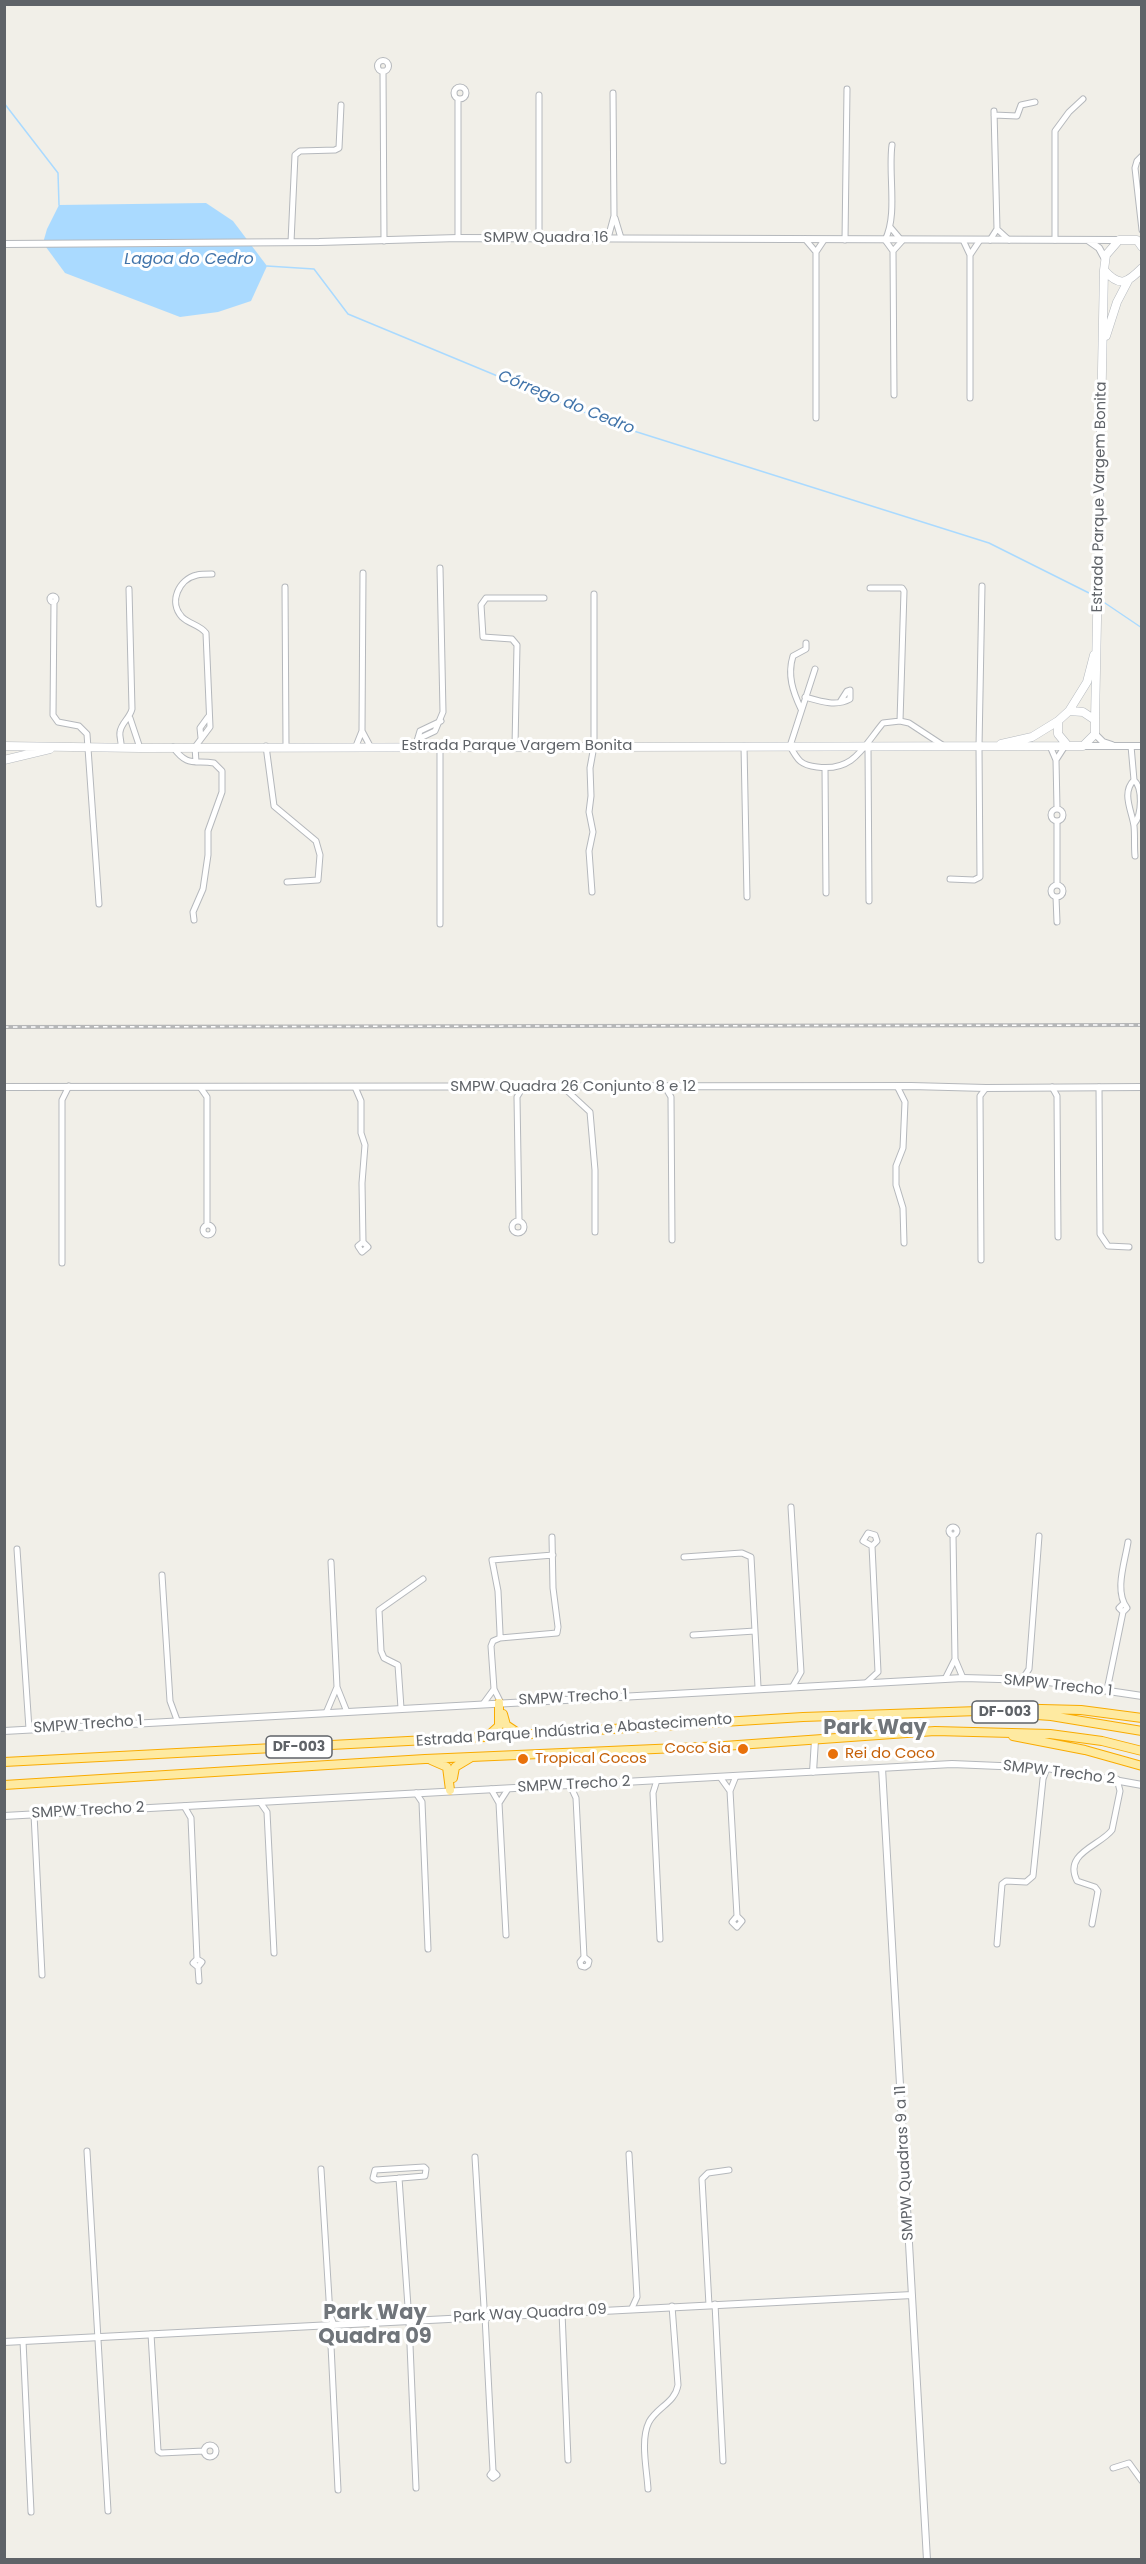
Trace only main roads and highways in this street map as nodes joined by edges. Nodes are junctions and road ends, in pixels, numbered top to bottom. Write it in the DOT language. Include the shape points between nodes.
graph roads {
  1 [pos="1140,242"];
  2 [pos="1142,268"];
  3 [pos="1104,270"];
  4 [pos="1128,281"];
  5 [pos="1103,352"];
  6 [pos="1097,641"];
  7 [pos="1069,711"];
  8 [pos="1095,720"];
  9 [pos="1058,722"];
  10 [pos="4,746"];
  11 [pos="977,746"];
  12 [pos="1066,746"];
  13 [pos="60,747"];
  14 [pos="4,760"];
  15 [pos="978,1711"];
  16 [pos="1142,1718"];
  17 [pos="1004,1731"];
  18 [pos="1142,1731"];
  19 [pos="521,1735"];
  20 [pos="485,1737"];
  21 [pos="1142,1751"];
  22 [pos="473,1756"];
  23 [pos="425,1758"];
  24 [pos="4,1762"];
  25 [pos="1142,1766"];
  26 [pos="4,1785"];
  1 -- 3 [label="main road, Estrada Parque Vargem Bonita" via="1119,240 1109,250"];
  2 -- 4 [label="main road"];
  3 -- 4 [label="main road" via="1116,280"];
  3 -- 5 [label="main road, Estrada Parque Vargem Bonita"];
  4 -- 5 [label="main road, Estrada Parque Vargem Bonita" via="1117,302"];
  5 -- 6 [label="main road, Estrada Parque Vargem Bonita"];
  6 -- 7 [label="main road, Estrada Parque Vargem Bonita" via="1087,682"];
  6 -- 8 [label="main road, Estrada Parque Vargem Bonita"];
  7 -- 8 [label="main road" via="1083,712"];
  7 -- 9 [label="main road"];
  8 -- 12 [label="main road" via="1095,734 1083,746"];
  9 -- 11 [label="main road, Estrada Parque Vargem Bonita" via="1032,737"];
  9 -- 12 [label="main road"];
  10 -- 13 [label="main road, Estrada Parque Vargem Bonita"];
  11 -- 12 [label="main road, Estrada Parque Vargem Bonita"];
  11 -- 13 [label="main road, Estrada Parque Vargem Bonita" via="440,747 416,743"];
  13 -- 14 [label="main road, Estrada Parque Vargem Bonita"];
  15 -- 16 [label="highway" via="1034,1707"];
  15 -- 18 [label="highway, Estrada Parque Indústria e Abastecimento / DF-003" via="1051,1716"];
  15 -- 19 [label="highway, Estrada Parque Indústria e Abastecimento / DF-003" via="803,1716"];
  17 -- 21 [label="highway, Estrada Parque Indústria e Abastecimento / DF-003" via="1050,1734"];
  17 -- 22 [label="highway, Estrada Parque Indústria e Abastecimento / DF-003" via="935,1731"];
  17 -- 25 [label="highway"];
  19 -- 20 [label="highway, Estrada Parque Indústria e Abastecimento / DF-003"];
  19 -- 20 [label="highway" via="506,1725 501,1703 499,1726"];
  20 -- 24 [label="highway, Estrada Parque Indústria e Abastecimento / DF-003"];
  22 -- 23 [label="highway, Estrada Parque Indústria e Abastecimento / DF-003"];
  22 -- 23 [label="highway" via="454,1769 452,1790 447,1767"];
  23 -- 26 [label="highway, Estrada Parque Indústria e Abastecimento / DF-003"];
}
